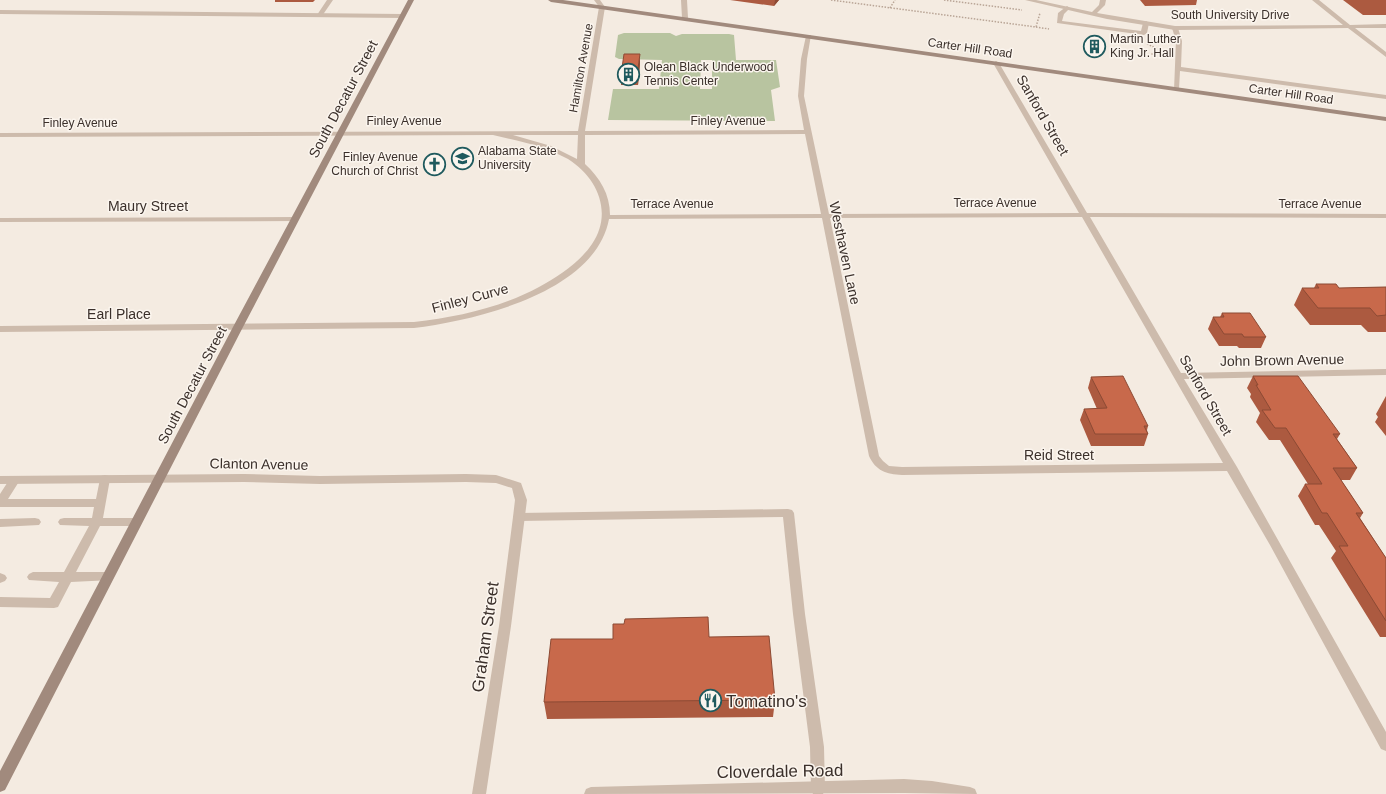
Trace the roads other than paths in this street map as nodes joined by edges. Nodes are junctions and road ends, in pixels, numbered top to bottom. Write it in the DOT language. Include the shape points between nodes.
graph roads {
  1 [pos="330,0"];
  2 [pos="411,0"];
  3 [pos="551,0"];
  4 [pos="597,0"];
  5 [pos="684,0"];
  6 [pos="1028,0"];
  7 [pos="1103,0"];
  8 [pos="1315,0"];
  9 [pos="602,7"];
  10 [pos="1067,8"];
  11 [pos="0,12"];
  12 [pos="1093,14"];
  13 [pos="320,15"];
  14 [pos="402,16"];
  15 [pos="685,18"];
  16 [pos="1146,23"];
  17 [pos="1349,26"];
  18 [pos="1386,26"];
  19 [pos="1175,28"];
  20 [pos="809,36"];
  21 [pos="1386,55"];
  22 [pos="996,63"];
  23 [pos="1178,69"];
  24 [pos="1176,89"];
  25 [pos="1386,97"];
  26 [pos="1386,119"];
  27 [pos="341,132"];
  28 [pos="488,132"];
  29 [pos="582,132"];
  30 [pos="808,132"];
  31 [pos="0,134"];
  32 [pos="581,165"];
  33 [pos="1085,215"];
  34 [pos="824,216"];
  35 [pos="1386,216"];
  36 [pos="605,217"];
  37 [pos="295,218"];
  38 [pos="0,220"];
  39 [pos="238,327"];
  40 [pos="0,329"];
  41 [pos="1386,372"];
  42 [pos="1179,376"];
  43 [pos="1232,467"];
  44 [pos="886,470"];
  45 [pos="159,478"];
  46 [pos="104,479"];
  47 [pos="0,480"];
  48 [pos="15,480"];
  49 [pos="517,486"];
  50 [pos="101,503"];
  51 [pos="519,517"];
  52 [pos="34,522"];
  53 [pos="64,522"];
  54 [pos="97,522"];
  55 [pos="136,522"];
  56 [pos="0,523"];
  57 [pos="108,577"];
  58 [pos="33,578"];
  59 [pos="67,578"];
  60 [pos="0,602"];
  61 [pos="1386,745"];
  62 [pos="0,785"];
  63 [pos="818,789"];
  64 [pos="479,794"];
  65 [pos="591,794"];
  66 [pos="970,794"];
  1 -- 13 [label="street"];
  2 -- 14 [label="main road, South Decatur Street"];
  3 -- 9 [label="main road, Carter Hill Road"];
  4 -- 9 [label="street"];
  5 -- 15 [label="street"];
  6 -- 10 [label="street, South University Drive"];
  7 -- 12 [label="street" via="1102,5"];
  8 -- 17 [label="street"];
  9 -- 15 [label="main road, Carter Hill Road"];
  9 -- 29 [label="street, Hamilton Avenue"];
  10 -- 12 [label="street, South University Drive"];
  10 -- 16 [label="street" via="1061,13 1059,22 1144,33"];
  11 -- 13 [label="street"];
  12 -- 16 [label="street, South University Drive"];
  13 -- 14 [label="street"];
  14 -- 27 [label="main road, South Decatur Street"];
  15 -- 20 [label="main road, Carter Hill Road"];
  16 -- 19 [label="street, South University Drive"];
  17 -- 18 [label="street, South University Drive"];
  17 -- 19 [label="street, South University Drive"];
  17 -- 21 [label="street"];
  19 -- 23 [label="street" via="1179,41"];
  20 -- 22 [label="main road, Carter Hill Road"];
  20 -- 30 [label="street, Westhaven Lane" via="801,96"];
  22 -- 24 [label="main road, Carter Hill Road"];
  22 -- 33 [label="street, Sanford Street"];
  23 -- 24 [label="street"];
  23 -- 25 [label="street"];
  24 -- 26 [label="main road, Carter Hill Road"];
  27 -- 28 [label="street, Finley Avenue"];
  27 -- 31 [label="street, Finley Avenue"];
  27 -- 37 [label="main road, South Decatur Street"];
  28 -- 29 [label="street, Finley Avenue"];
  28 -- 32 [label="street, Finley Curve" via="551,148"];
  29 -- 30 [label="street, Finley Avenue"];
  29 -- 32 [label="street, Hamilton Avenue"];
  30 -- 34 [label="street, Westhaven Lane"];
  32 -- 36 [label="street, Finley Curve" via="593,175 603,190"];
  33 -- 34 [label="street, Terrace Avenue"];
  33 -- 35 [label="street, Terrace Avenue"];
  33 -- 42 [label="street, Sanford Street"];
  34 -- 36 [label="street, Terrace Avenue"];
  34 -- 44 [label="street, Westhaven Lane" via="874,456 878,465"];
  36 -- 39 [label="street, Finley Curve" via="604,227 597,242 578,264 542,289 499,307 454,319 414,325"];
  37 -- 38 [label="street, Maury Street"];
  37 -- 39 [label="main road, South Decatur Street"];
  39 -- 40 [label="street, Earl Place"];
  39 -- 45 [label="main road, South Decatur Street"];
  41 -- 42 [label="street, John Brown Avenue"];
  42 -- 43 [label="street, Sanford Street"];
  43 -- 44 [label="street, Reid Street"];
  43 -- 61 [label="street, Sanford Street"];
  45 -- 46 [label="street, Clanton Avenue"];
  45 -- 49 [label="street, Clanton Avenue" via="466,478 496,479"];
  45 -- 55 [label="main road, South Decatur Street"];
  46 -- 48 [label="street, Clanton Avenue"];
  46 -- 50 [label="street"];
  47 -- 48 [label="street, Clanton Avenue"];
  48 -- 50 [label="street" via="0,503"];
  49 -- 51 [label="street, Graham Street" via="521,500"];
  50 -- 54 [label="street"];
  51 -- 63 [label="street" via="788,513 817,747"];
  51 -- 64 [label="street, Graham Street"];
  52 -- 56 [label="street"];
  53 -- 54 [label="street"];
  54 -- 55 [label="street"];
  54 -- 59 [label="street"];
  55 -- 57 [label="main road, South Decatur Street"];
  57 -- 59 [label="street"];
  57 -- 62 [label="main road, South Decatur Street"];
  58 -- 59 [label="street"];
  59 -- 60 [label="street" via="54,603"];
  63 -- 65 [label="street, Cloverdale Road"];
  63 -- 66 [label="street, Cloverdale Road" via="904,786"];
}
